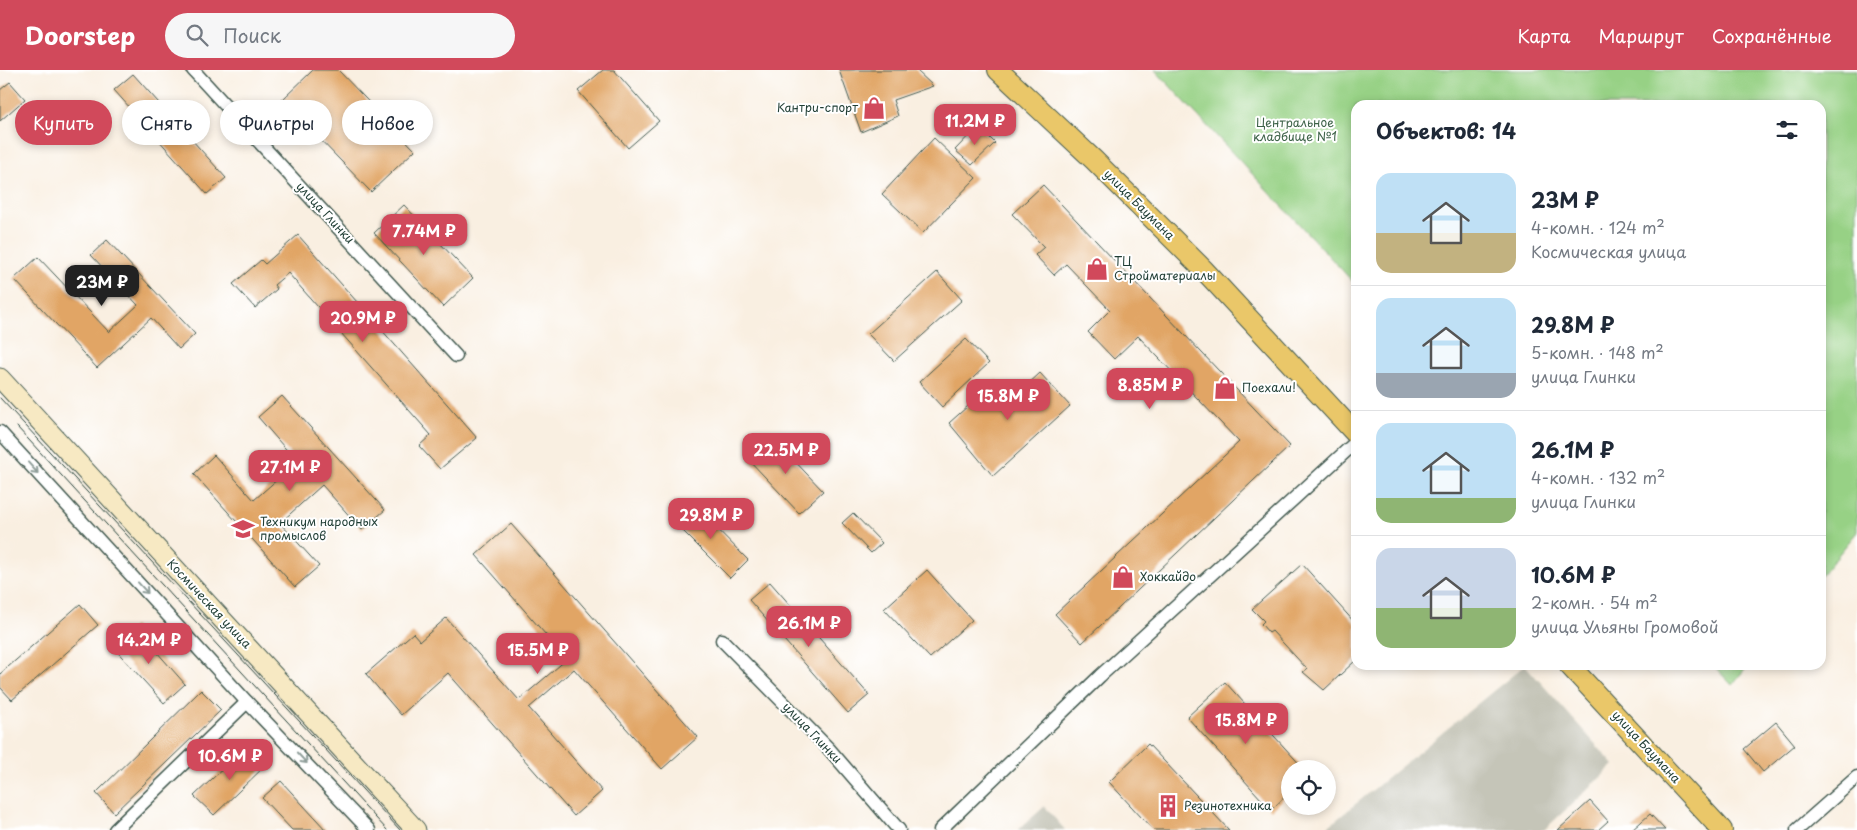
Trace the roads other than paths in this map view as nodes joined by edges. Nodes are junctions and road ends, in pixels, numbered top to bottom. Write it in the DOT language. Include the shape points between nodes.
graph roads {
  1 [pos="193,70"];
  2 [pos="998,70"];
  3 [pos="456,356"];
  4 [pos="0,378"];
  5 [pos="1351,429"];
  6 [pos="0,432"];
  7 [pos="1351,447"];
  8 [pos="722,640"];
  9 [pos="1574,670"];
  10 [pos="247,702"];
  11 [pos="1857,777"];
  12 [pos="115,830"];
  13 [pos="369,830"];
  14 [pos="416,830"];
  15 [pos="899,830"];
  16 [pos="940,830"];
  17 [pos="1722,830"];
  18 [pos="1797,830"];
  1 -- 3 [label="street, улица Глинки"];
  2 -- 5 [label="main road, улица Баумана" via="1203,269"];
  4 -- 14 [label="main road, Космическая улица"];
  6 -- 10 [label="street, one-way"];
  7 -- 16 [label="street" via="1100,676"];
  8 -- 15 [label="street, улица Глинки" via="829,749"];
  9 -- 17 [label="main road, улица Баумана"];
  10 -- 12 [label="street"];
  10 -- 13 [label="street, one-way"];
  11 -- 18 [label="street"];
}
